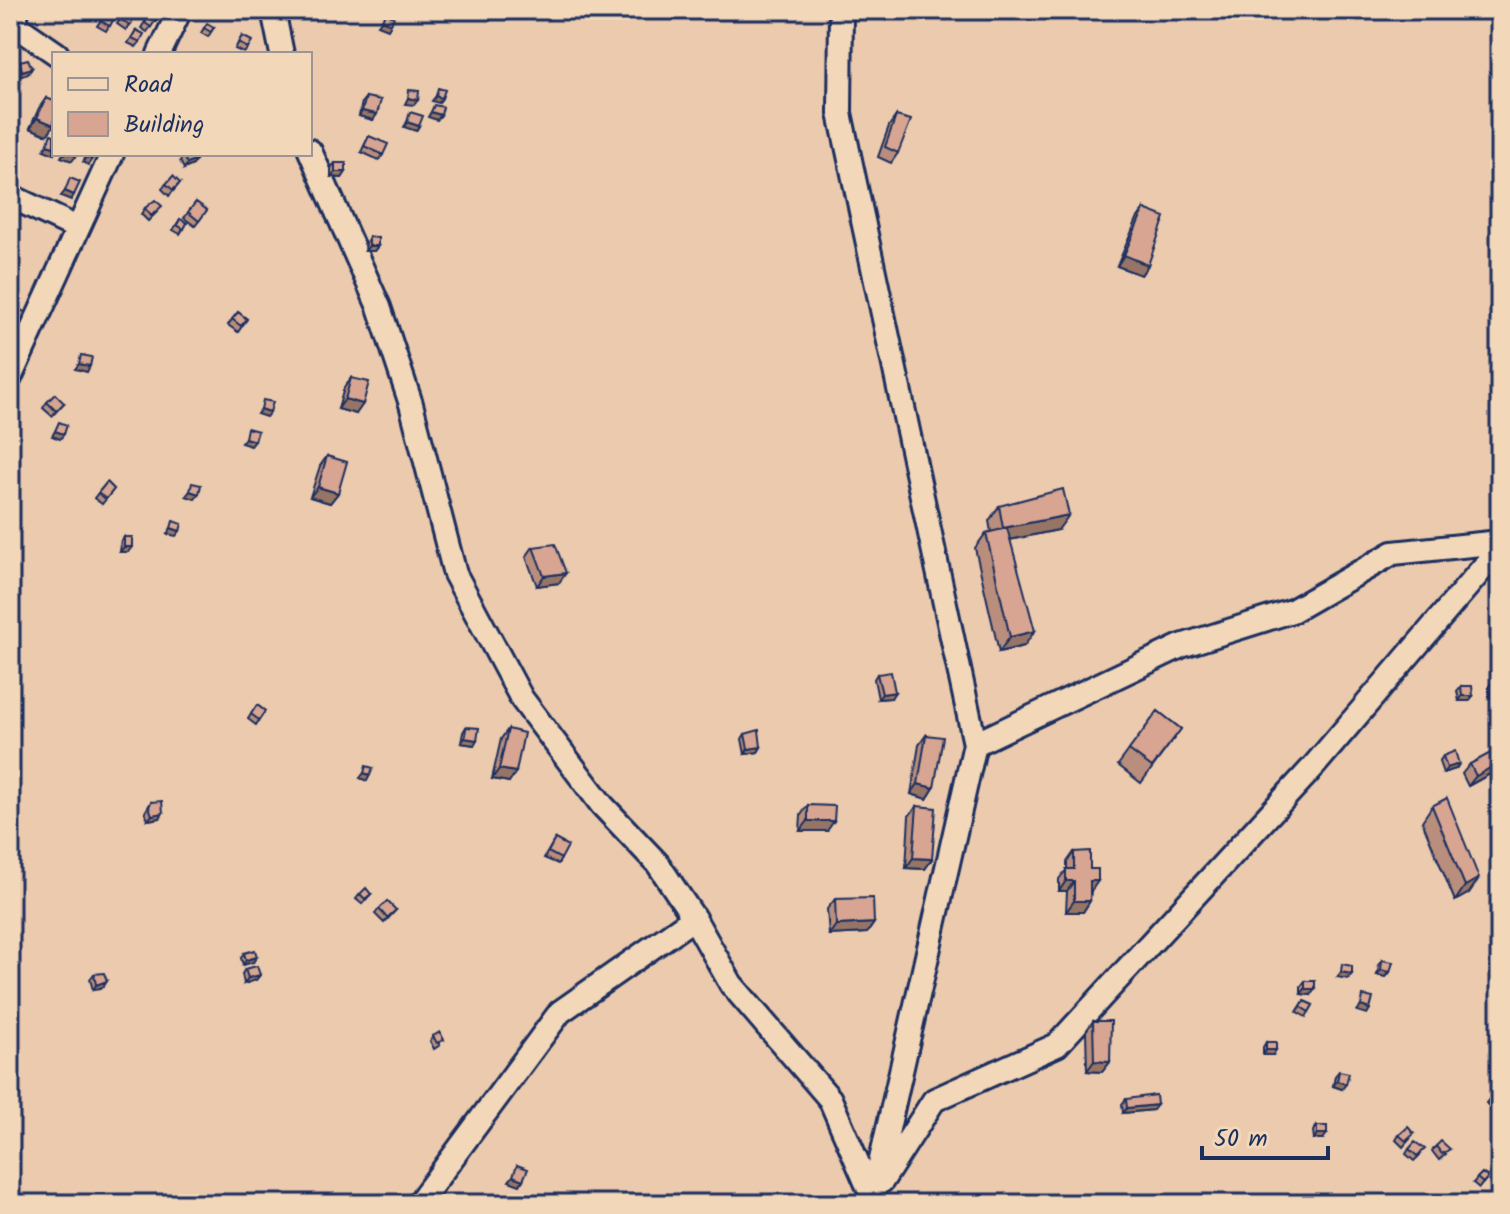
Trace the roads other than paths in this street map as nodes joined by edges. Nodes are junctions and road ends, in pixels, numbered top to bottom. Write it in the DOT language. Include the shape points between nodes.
graph roads {
  1 [pos="17,10"];
  2 [pos="180,10"];
  3 [pos="273,10"];
  4 [pos="841,10"];
  5 [pos="54,52"];
  6 [pos="160,52"];
  7 [pos="282,52"];
  8 [pos="111,156"];
  9 [pos="312,156"];
  10 [pos="10,196"];
  11 [pos="77,228"];
  12 [pos="10,378"];
  13 [pos="1500,542"];
  14 [pos="1500,548"];
  15 [pos="975,744"];
  16 [pos="694,918"];
  17 [pos="869,1201"];
  18 [pos="418,1204"];
  1 -- 5 [label="street" via="15,25"];
  2 -- 6 [label="street"];
  3 -- 7 [label="street"];
  4 -- 15 [label="street" via="840,113"];
  8 -- 11 [label="street"];
  9 -- 16 [label="street" via="379,307 411,404 455,574 522,699 602,805 658,864"];
  10 -- 11 [label="street"];
  11 -- 12 [label="street"];
  13 -- 15 [label="street" via="1393,553 1292,611 1181,646"];
  14 -- 17 [label="street" via="1313,767 1057,1045 934,1100"];
  15 -- 17 [label="street"];
  16 -- 17 [label="street" via="731,984 830,1099"];
  16 -- 18 [label="street" via="560,1012"];
}
